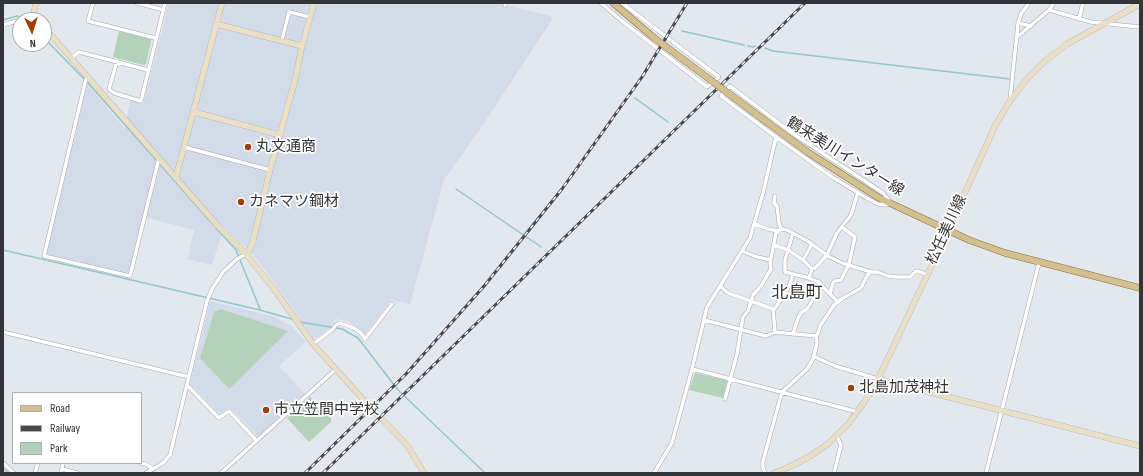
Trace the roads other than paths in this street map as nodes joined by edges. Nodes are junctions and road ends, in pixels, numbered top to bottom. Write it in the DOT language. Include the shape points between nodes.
graph roads {
  1 [pos="93,3"];
  2 [pos="137,3"];
  3 [pos="165,3"];
  4 [pos="222,3"];
  5 [pos="314,3"];
  6 [pos="601,3"];
  7 [pos="613,3"];
  8 [pos="622,3"];
  9 [pos="1028,3"];
  10 [pos="1054,3"];
  11 [pos="1083,3"];
  12 [pos="1140,4"];
  13 [pos="164,10"];
  14 [pos="1049,10"];
  15 [pos="310,17"];
  16 [pos="1080,20"];
  17 [pos="1018,23"];
  18 [pos="216,24"];
  19 [pos="1103,24"];
  20 [pos="1031,26"];
  21 [pos="1140,27"];
  22 [pos="52,36"];
  23 [pos="155,38"];
  24 [pos="1016,38"];
  25 [pos="282,40"];
  26 [pos="302,46"];
  27 [pos="71,58"];
  28 [pos="117,61"];
  29 [pos="148,70"];
  30 [pos="86,79"];
  31 [pos="1010,101"];
  32 [pos="194,112"];
  33 [pos="280,135"];
  34 [pos="776,137"];
  35 [pos="184,147"];
  36 [pos="159,159"];
  37 [pos="270,170"];
  38 [pos="176,177"];
  39 [pos="858,192"];
  40 [pos="775,196"];
  41 [pos="891,203"];
  42 [pos="755,224"];
  43 [pos="842,227"];
  44 [pos="780,230"];
  45 [pos="948,230"];
  46 [pos="793,233"];
  47 [pos="812,244"];
  48 [pos="774,245"];
  49 [pos="788,250"];
  50 [pos="742,251"];
  51 [pos="827,255"];
  52 [pos="241,256"];
  53 [pos="770,260"];
  54 [pos="803,260"];
  55 [pos="1039,263"];
  56 [pos="849,264"];
  57 [pos="812,269"];
  58 [pos="871,272"];
  59 [pos="793,274"];
  60 [pos="927,274"];
  61 [pos="809,278"];
  62 [pos="821,285"];
  63 [pos="720,286"];
  64 [pos="1140,288"];
  65 [pos="830,294"];
  66 [pos="752,300"];
  67 [pos="838,302"];
  68 [pos="392,304"];
  69 [pos="773,312"];
  70 [pos="704,320"];
  71 [pos="740,330"];
  72 [pos="3,332"];
  73 [pos="775,332"];
  74 [pos="793,334"];
  75 [pos="816,336"];
  76 [pos="313,344"];
  77 [pos="813,356"];
  78 [pos="336,369"];
  79 [pos="692,369"];
  80 [pos="189,377"];
  81 [pos="730,378"];
  82 [pos="878,379"];
  83 [pos="187,385"];
  84 [pos="782,392"];
  85 [pos="725,399"];
  86 [pos="1003,411"];
  87 [pos="858,412"];
  88 [pos="837,436"];
  89 [pos="256,440"];
  90 [pos="1140,446"];
  91 [pos="3,463"];
  92 [pos="142,463"];
  93 [pos="153,469"];
  94 [pos="61,471"];
  95 [pos="14,473"];
  96 [pos="78,473"];
  97 [pos="146,473"];
  98 [pos="221,473"];
  99 [pos="424,473"];
  100 [pos="654,473"];
  101 [pos="765,473"];
  102 [pos="774,473"];
  103 [pos="834,473"];
  104 [pos="986,473"];
  1 -- 23 [label="street" via="88,21"];
  2 -- 13 [label="street"];
  3 -- 13 [label="street"];
  4 -- 18 [label="street"];
  5 -- 15 [label="street"];
  6 -- 8 [label="street" via="707,87 719,77"];
  7 -- 41 [label="main road, 鶴来美川インター線, bridge" via="653,38 809,153"];
  9 -- 17 [label="street"];
  10 -- 14 [label="street"];
  11 -- 16 [label="street"];
  12 -- 19 [label="street, 松任美川線"];
  13 -- 23 [label="street"];
  14 -- 16 [label="street"];
  14 -- 20 [label="street"];
  15 -- 25 [label="street" via="289,12"];
  15 -- 26 [label="street"];
  16 -- 19 [label="street"];
  17 -- 20 [label="street"];
  17 -- 24 [label="street"];
  18 -- 25 [label="street"];
  18 -- 32 [label="street"];
  19 -- 21 [label="street"];
  19 -- 31 [label="street, 松任美川線" via="1067,44 1045,61"];
  20 -- 24 [label="street"];
  22 -- 27 [label="street"];
  23 -- 29 [label="street"];
  24 -- 31 [label="street"];
  25 -- 26 [label="street"];
  26 -- 33 [label="street" via="296,80"];
  27 -- 28 [label="street" via="79,52"];
  27 -- 30 [label="street"];
  28 -- 29 [label="street"];
  28 -- 29 [label="street" via="109,89 140,101"];
  30 -- 36 [label="street"];
  30 -- 36 [label="street" via="44,256 130,276"];
  31 -- 45 [label="street, 松任美川線" via="995,126"];
  32 -- 33 [label="street"];
  32 -- 35 [label="street"];
  33 -- 37 [label="street"];
  34 -- 39 [label="street" via="832,177"];
  34 -- 41 [label="street" via="721,96 730,86 809,145 883,193"];
  34 -- 42 [label="street"];
  35 -- 37 [label="street"];
  35 -- 38 [label="street"];
  36 -- 38 [label="street"];
  37 -- 52 [label="street" via="253,241 250,249"];
  38 -- 52 [label="street"];
  39 -- 41 [label="street" via="878,204"];
  39 -- 43 [label="street" via="851,215"];
  40 -- 44 [label="street" via="774,203 777,206"];
  41 -- 45 [label="main road, 鶴来美川インター線"];
  42 -- 44 [label="street"];
  42 -- 50 [label="street"];
  43 -- 51 [label="street"];
  43 -- 56 [label="street" via="855,237"];
  44 -- 46 [label="street"];
  44 -- 48 [label="street" via="776,233"];
  45 -- 55 [label="main road, 鶴来美川インター線" via="987,247"];
  45 -- 60 [label="street, 松任美川線"];
  46 -- 47 [label="street"];
  46 -- 49 [label="street"];
  47 -- 51 [label="street"];
  47 -- 54 [label="street"];
  48 -- 49 [label="street"];
  48 -- 53 [label="street"];
  49 -- 54 [label="street"];
  49 -- 59 [label="street" via="785,272"];
  50 -- 53 [label="street"];
  50 -- 63 [label="street"];
  51 -- 56 [label="street"];
  51 -- 57 [label="street"];
  52 -- 76 [label="street" via="294,317"];
  52 -- 80 [label="street" via="223,272 212,289"];
  53 -- 66 [label="street" via="771,269"];
  54 -- 57 [label="street"];
  55 -- 64 [label="main road, 鶴来美川インター線"];
  55 -- 86 [label="street"];
  56 -- 58 [label="street"];
  56 -- 65 [label="street" via="841,280 833,283"];
  57 -- 61 [label="street"];
  58 -- 60 [label="street" via="897,277 910,277 916,271"];
  58 -- 67 [label="street" via="861,288"];
  59 -- 61 [label="street"];
  59 -- 69 [label="street" via="784,296"];
  60 -- 82 [label="street, 松任美川線"];
  61 -- 62 [label="street" via="820,282"];
  62 -- 65 [label="street"];
  62 -- 74 [label="street" via="808,308 798,318"];
  63 -- 66 [label="street" via="728,292"];
  63 -- 70 [label="street" via="707,307"];
  65 -- 67 [label="street"];
  66 -- 69 [label="street" via="773,309"];
  66 -- 71 [label="street" via="743,317"];
  67 -- 75 [label="street" via="820,326"];
  68 -- 76 [label="street" via="365,340 361,333 340,322"];
  69 -- 73 [label="street"];
  70 -- 71 [label="street"];
  70 -- 79 [label="street"];
  71 -- 73 [label="street" via="766,336"];
  71 -- 81 [label="street"];
  72 -- 80 [label="street"];
  73 -- 74 [label="street"];
  74 -- 75 [label="street"];
  75 -- 77 [label="street" via="817,343"];
  76 -- 78 [label="street"];
  77 -- 82 [label="street" via="835,366"];
  77 -- 84 [label="street" via="807,369"];
  78 -- 89 [label="street"];
  78 -- 99 [label="street" via="407,445"];
  79 -- 81 [label="street"];
  79 -- 100 [label="street" via="672,443"];
  80 -- 83 [label="street"];
  81 -- 84 [label="street"];
  81 -- 85 [label="street"];
  82 -- 86 [label="street"];
  82 -- 87 [label="street, 松任美川線"];
  83 -- 89 [label="street" via="219,418 229,411"];
  83 -- 93 [label="street" via="170,455"];
  84 -- 87 [label="street"];
  84 -- 101 [label="street" via="763,461 762,468"];
  86 -- 90 [label="street"];
  86 -- 104 [label="street"];
  87 -- 88 [label="street, 松任美川線"];
  88 -- 102 [label="street, 松任美川線" via="809,457"];
  88 -- 103 [label="street" via="841,445"];
  89 -- 98 [label="street"];
  91 -- 95 [label="street"];
  92 -- 93 [label="street"];
  93 -- 97 [label="street"];
  94 -- 96 [label="street"];
}
